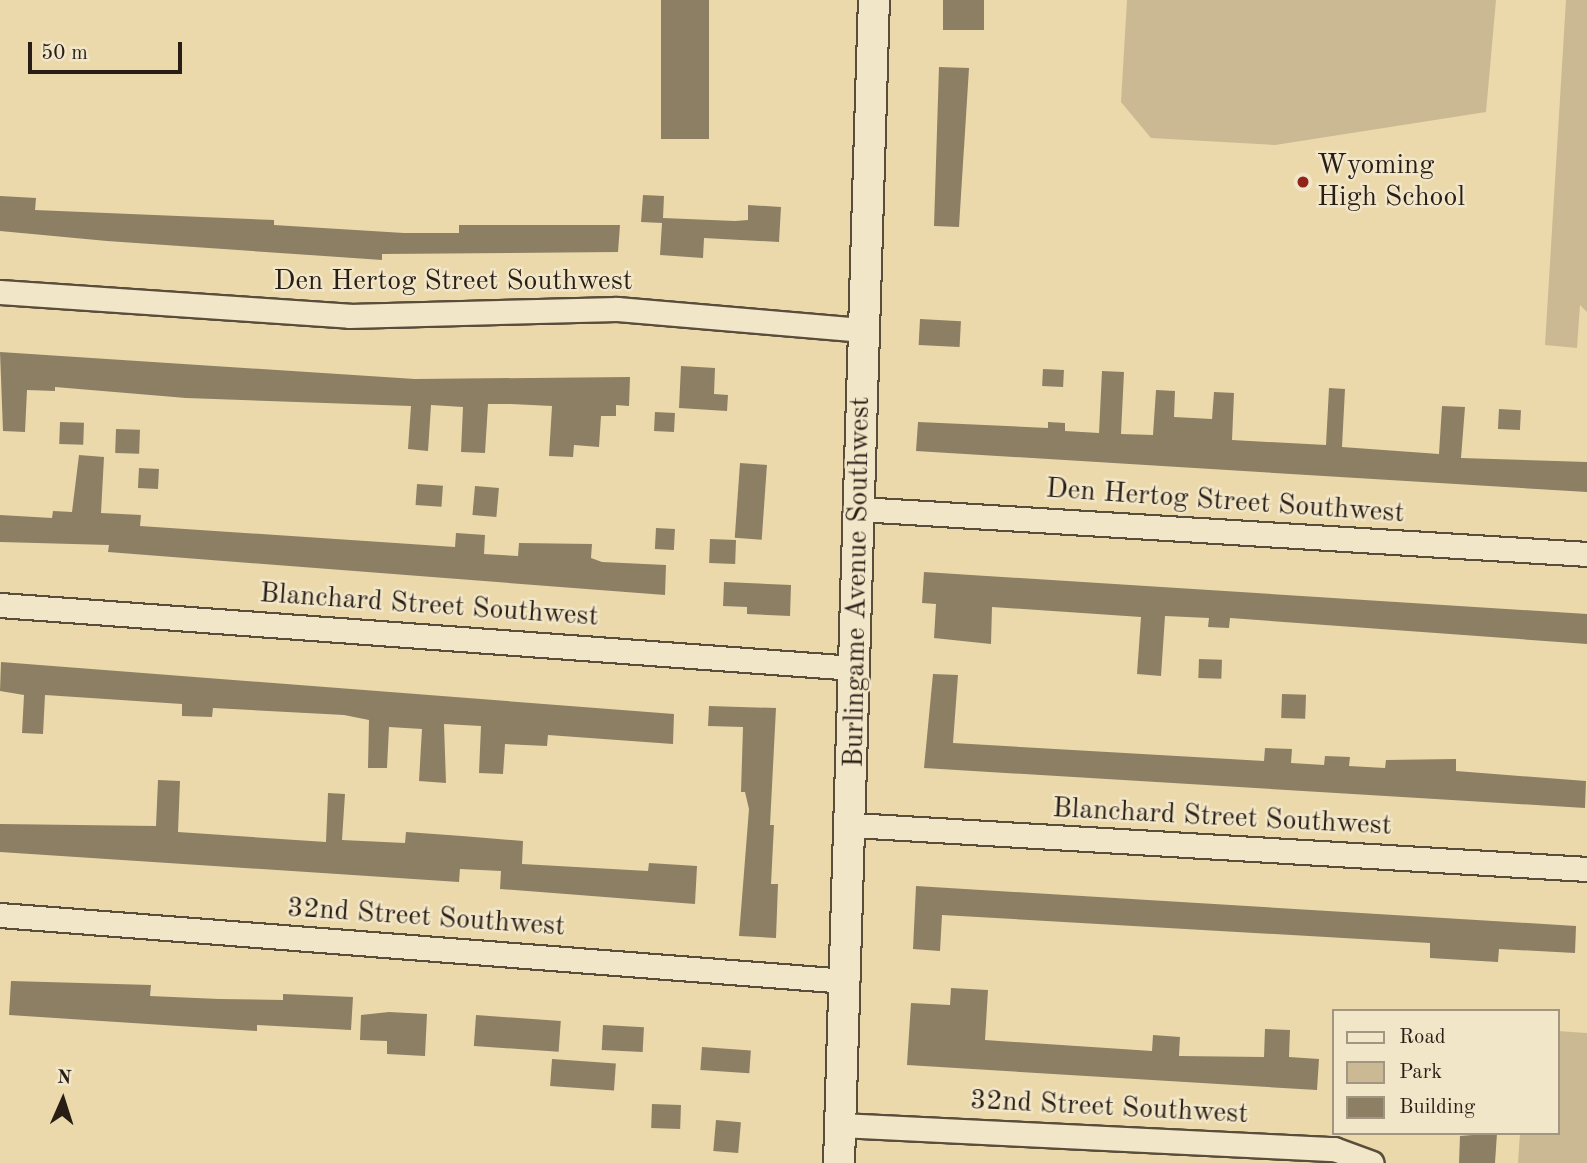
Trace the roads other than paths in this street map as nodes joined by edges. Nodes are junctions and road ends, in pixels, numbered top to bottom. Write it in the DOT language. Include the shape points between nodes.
graph roads {
  1 [pos="874,0"];
  2 [pos="0,292"];
  3 [pos="864,330"];
  4 [pos="860,509"];
  5 [pos="1587,554"];
  6 [pos="0,605"];
  7 [pos="854,667"];
  8 [pos="853,825"];
  9 [pos="1587,869"];
  10 [pos="0,915"];
  11 [pos="847,981"];
  12 [pos="840,1125"];
  13 [pos="839,1163"];
  14 [pos="1372,1163"];
  1 -- 3 [label="street, Burlingame Avenue Southwest"];
  2 -- 3 [label="street, Den Hertog Street Southwest" via="349,316 607,309"];
  3 -- 4 [label="street, Burlingame Avenue Southwest"];
  4 -- 5 [label="street, Den Hertog Street Southwest"];
  4 -- 7 [label="street, Burlingame Avenue Southwest"];
  6 -- 7 [label="street, Blanchard Street Southwest"];
  7 -- 8 [label="street, Burlingame Avenue Southwest"];
  8 -- 9 [label="street, Blanchard Street Southwest"];
  8 -- 11 [label="street, Burlingame Avenue Southwest"];
  10 -- 11 [label="street, 32nd Street Southwest"];
  11 -- 12 [label="street, Burlingame Avenue Southwest"];
  12 -- 13 [label="street, Burlingame Avenue Southwest"];
  12 -- 14 [label="street, 32nd Street Southwest" via="1334,1149"];
}
